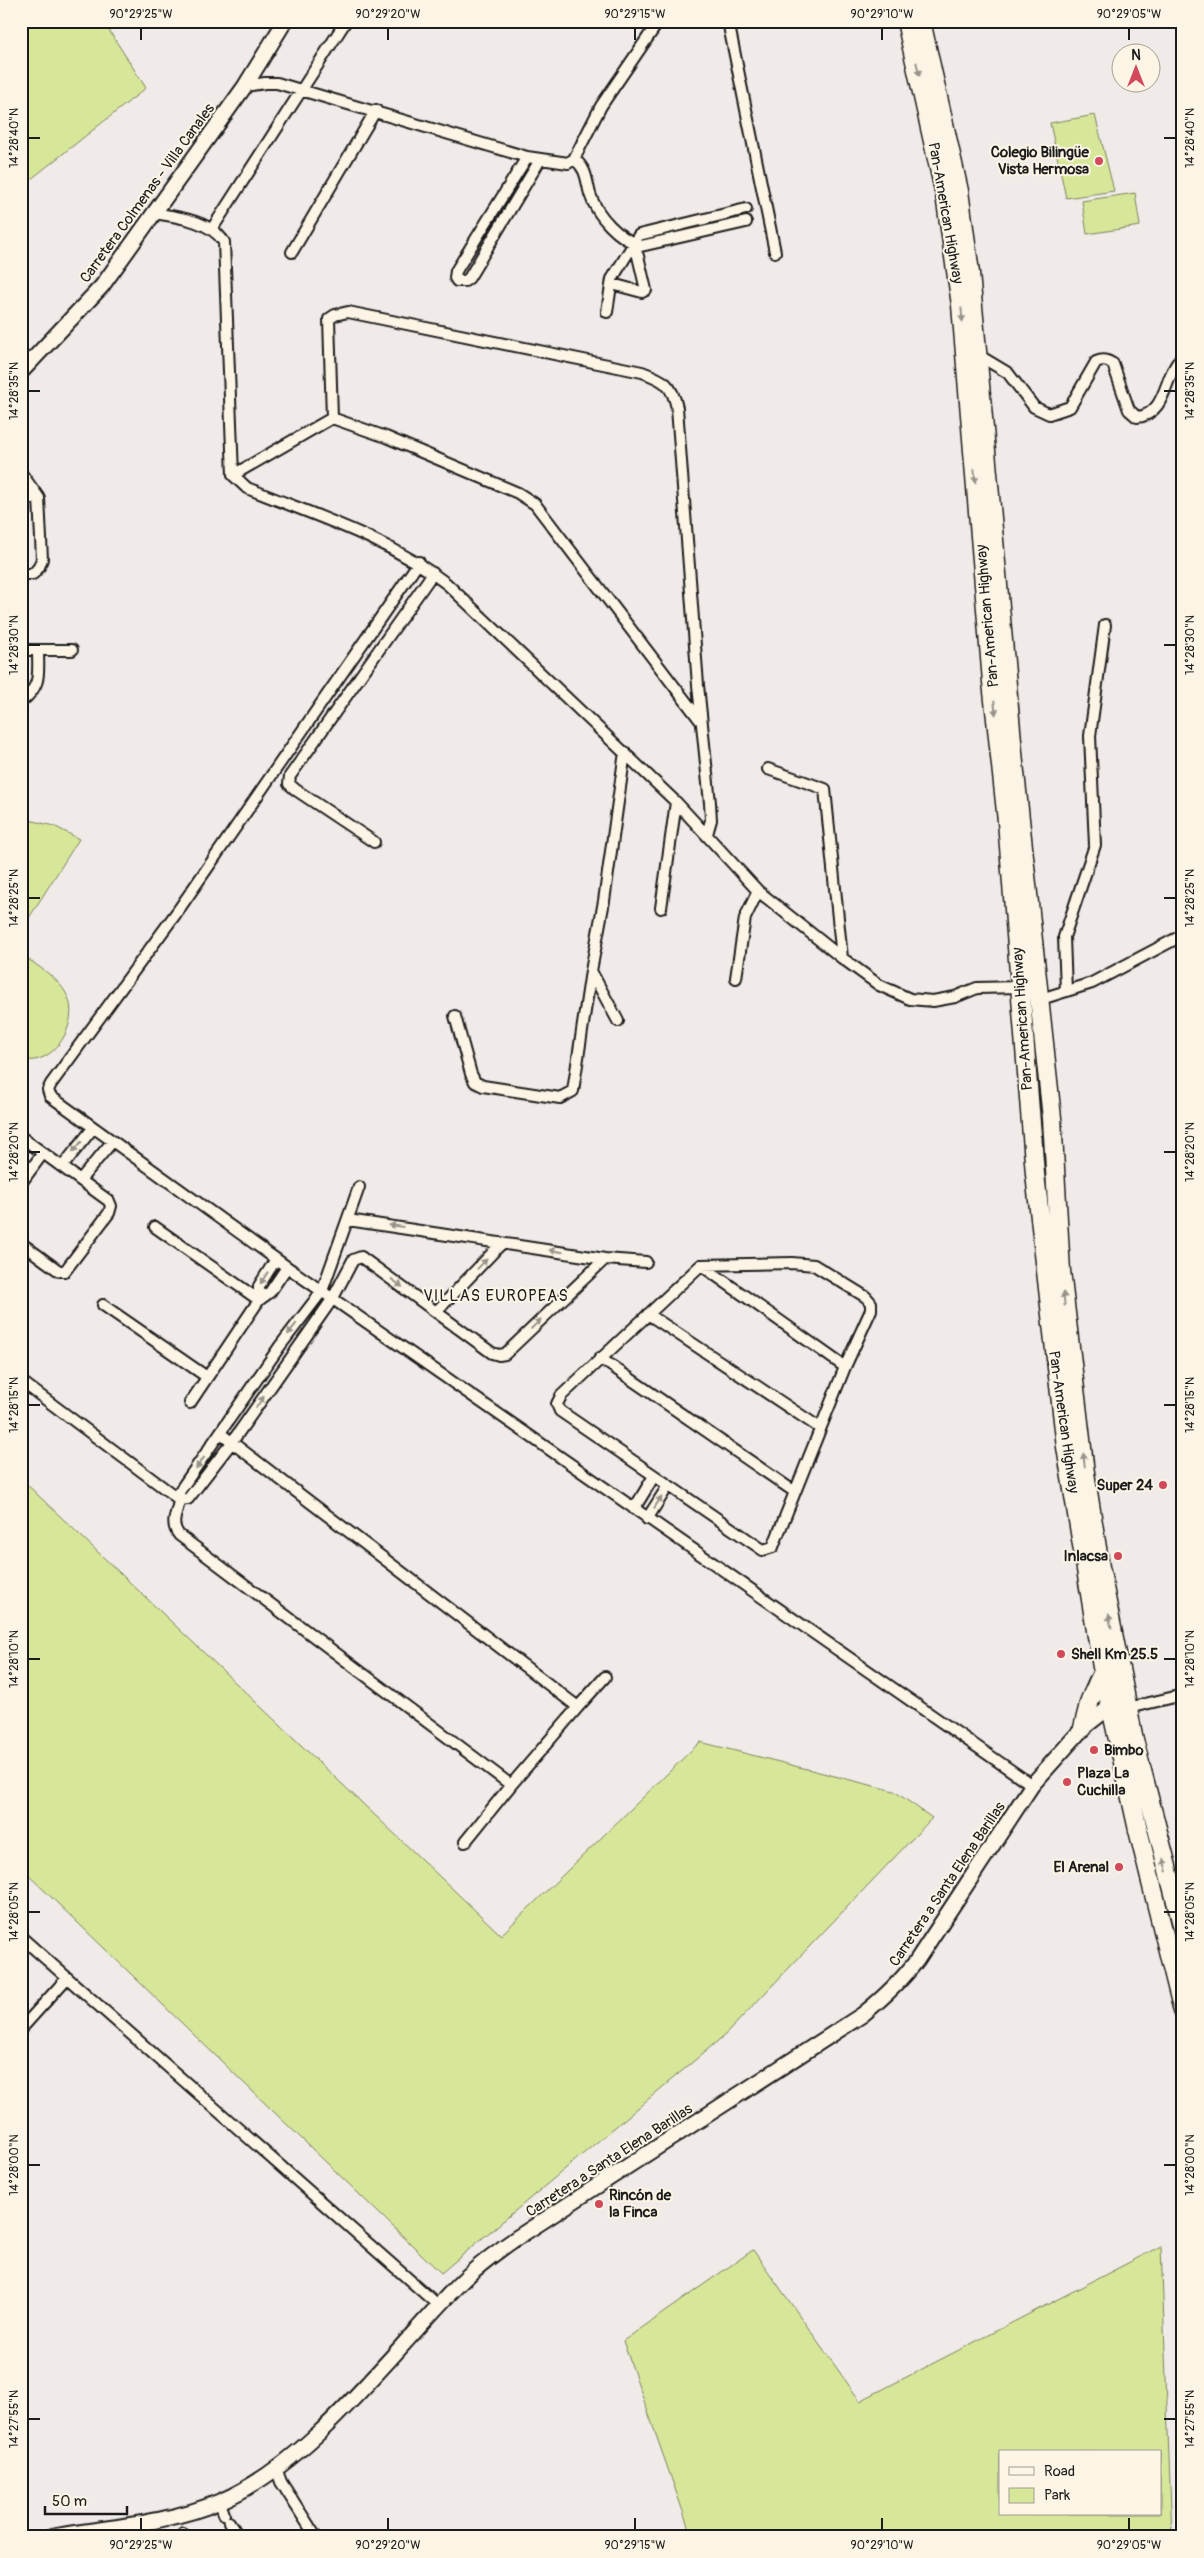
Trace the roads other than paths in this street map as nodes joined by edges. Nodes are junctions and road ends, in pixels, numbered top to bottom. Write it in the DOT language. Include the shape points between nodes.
graph roads {
  1 [pos="285,21"];
  2 [pos="346,21"];
  3 [pos="659,21"];
  4 [pos="728,21"];
  5 [pos="906,21"];
  6 [pos="921,21"];
  7 [pos="245,86"];
  8 [pos="304,90"];
  9 [pos="376,110"];
  10 [pos="527,157"];
  11 [pos="574,159"];
  12 [pos="540,160"];
  13 [pos="746,209"];
  14 [pos="153,213"];
  15 [pos="693,222"];
  16 [pos="746,222"];
  17 [pos="212,229"];
  18 [pos="696,234"];
  19 [pos="632,243"];
  20 [pos="292,252"];
  21 [pos="775,252"];
  22 [pos="612,284"];
  23 [pos="607,312"];
  24 [pos="1183,354"];
  25 [pos="978,355"];
  26 [pos="21,372"];
  27 [pos="332,418"];
  28 [pos="21,473"];
  29 [pos="233,475"];
  30 [pos="21,498"];
  31 [pos="39,498"];
  32 [pos="419,562"];
  33 [pos="433,573"];
  34 [pos="21,574"];
  35 [pos="1105,625"];
  36 [pos="21,650"];
  37 [pos="38,650"];
  38 [pos="72,650"];
  39 [pos="21,702"];
  40 [pos="701,721"];
  41 [pos="625,752"];
  42 [pos="768,769"];
  43 [pos="676,802"];
  44 [pos="707,834"];
  45 [pos="374,842"];
  46 [pos="758,891"];
  47 [pos="661,908"];
  48 [pos="1183,935"];
  49 [pos="842,958"];
  50 [pos="591,971"];
  51 [pos="736,978"];
  52 [pos="1020,987"];
  53 [pos="1066,991"];
  54 [pos="1041,999"];
  55 [pos="455,1016"];
  56 [pos="618,1021"];
  57 [pos="1023,1032"];
  58 [pos="1053,1126"];
  59 [pos="93,1128"];
  60 [pos="21,1136"];
  61 [pos="112,1142"];
  62 [pos="43,1153"];
  63 [pos="62,1167"];
  64 [pos="80,1180"];
  65 [pos="21,1183"];
  66 [pos="359,1187"];
  67 [pos="348,1220"];
  68 [pos="155,1227"];
  69 [pos="21,1243"];
  70 [pos="502,1243"];
  71 [pos="605,1258"];
  72 [pos="276,1259"];
  73 [pos="335,1260"];
  74 [pos="646,1262"];
  75 [pos="701,1265"];
  76 [pos="287,1267"];
  77 [pos="350,1267"];
  78 [pos="322,1291"];
  79 [pos="333,1298"];
  80 [pos="259,1300"];
  81 [pos="102,1305"];
  82 [pos="437,1311"];
  83 [pos="648,1314"];
  84 [pos="600,1358"];
  85 [pos="845,1368"];
  86 [pos="261,1375"];
  87 [pos="207,1377"];
  88 [pos="21,1381"];
  89 [pos="274,1382"];
  90 [pos="190,1403"];
  91 [pos="820,1428"];
  92 [pos="221,1434"];
  93 [pos="232,1442"];
  94 [pos="654,1476"];
  95 [pos="668,1486"];
  96 [pos="795,1492"];
  97 [pos="180,1500"];
  98 [pos="634,1509"];
  99 [pos="648,1519"];
  100 [pos="1103,1671"];
  101 [pos="605,1676"];
  102 [pos="1183,1696"];
  103 [pos="578,1707"];
  104 [pos="1118,1712"];
  105 [pos="1085,1726"];
  106 [pos="1032,1785"];
  107 [pos="512,1786"];
  108 [pos="465,1842"];
  109 [pos="1183,1928"];
  110 [pos="21,1937"];
  111 [pos="1166,1945"];
  112 [pos="67,1978"];
  113 [pos="1183,1984"];
  114 [pos="1183,2011"];
  115 [pos="21,2029"];
  116 [pos="439,2306"];
  117 [pos="276,2468"];
  118 [pos="224,2512"];
  119 [pos="114,2532"];
  120 [pos="97,2533"];
  121 [pos="51,2537"];
  122 [pos="238,2537"];
  123 [pos="316,2537"];
  1 -- 7 [label="main road, Carretera Colmenas - Villa Canales"];
  2 -- 8 [label="street"];
  3 -- 11 [label="street" via="600,106"];
  4 -- 21 [label="street"];
  5 -- 52 [label="highway, Pan-American Highway, one-way" via="943,185 956,260"];
  6 -- 25 [label="highway, Pan-American Highway" via="959,191"];
  7 -- 8 [label="street" via="265,82"];
  7 -- 14 [label="main road, Carretera Colmenas - Villa Canales"];
  8 -- 9 [label="street"];
  8 -- 17 [label="street"];
  9 -- 10 [label="street"];
  9 -- 20 [label="street"];
  10 -- 12 [label="street"];
  10 -- 12 [label="street" via="456,271 457,281 469,278"];
  11 -- 12 [label="street" via="568,163"];
  11 -- 19 [label="street" via="586,172 590,195 604,219"];
  13 -- 15 [label="street"];
  14 -- 17 [label="street" via="181,218"];
  14 -- 26 [label="main road, Carretera Colmenas - Villa Canales" via="102,286"];
  15 -- 18 [label="street"];
  15 -- 19 [label="street" via="639,235"];
  16 -- 18 [label="street"];
  17 -- 29 [label="street" via="224,242"];
  18 -- 19 [label="street" via="641,246"];
  19 -- 22 [label="street"];
  19 -- 22 [label="street" via="646,290 642,292"];
  22 -- 23 [label="street"];
  24 -- 25 [label="street" via="1169,378 1162,399 1148,413 1137,417 1129,410 1114,364 1105,360 1096,362 1070,407 1049,414 1034,407 1008,373"];
  25 -- 54 [label="highway, Pan-American Highway" via="1013,753"];
  27 -- 29 [label="street"];
  27 -- 40 [label="street" via="518,492 535,504"];
  27 -- 40 [label="street" via="329,319 348,312 663,379 674,395 677,408"];
  28 -- 31 [label="street"];
  29 -- 32 [label="street" via="248,488 367,535"];
  30 -- 31 [label="street"];
  31 -- 34 [label="street" via="42,559 33,574"];
  32 -- 33 [label="street"];
  32 -- 59 [label="street" via="177,912 51,1084 48,1090 53,1100"];
  33 -- 41 [label="street"];
  33 -- 45 [label="street" via="290,776 289,784 296,790"];
  35 -- 53 [label="street" via="1090,736 1095,845 1064,937"];
  36 -- 37 [label="street"];
  37 -- 38 [label="street"];
  37 -- 39 [label="street" via="38,684"];
  40 -- 44 [label="street" via="711,820"];
  41 -- 43 [label="street"];
  41 -- 50 [label="street"];
  42 -- 49 [label="street" via="825,789"];
  43 -- 44 [label="street"];
  43 -- 47 [label="street"];
  44 -- 46 [label="street"];
  46 -- 49 [label="street"];
  46 -- 51 [label="street" via="745,918"];
  48 -- 53 [label="street" via="1092,983"];
  49 -- 52 [label="street" via="880,985 910,999 933,1001 977,988"];
  50 -- 55 [label="street" via="573,1091 568,1096 560,1098 475,1082"];
  50 -- 56 [label="street"];
  52 -- 57 [label="highway, Pan-American Highway"];
  53 -- 54 [label="street"];
  54 -- 58 [label="highway, Pan-American Highway"];
  57 -- 58 [label="highway" via="1032,1061 1039,1132"];
  57 -- 100 [label="highway, Pan-American Highway" via="1035,1174 1061,1402"];
  104 -- 58 [label="highway, Pan-American Highway, one-way" via="1072,1373 1061,1271"];
  59 -- 61 [label="street"];
  59 -- 63 [label="street, one-way"];
  60 -- 62 [label="street"];
  61 -- 64 [label="street"];
  61 -- 72 [label="street"];
  62 -- 63 [label="street"];
  62 -- 65 [label="street"];
  63 -- 64 [label="street"];
  64 -- 69 [label="street" via="109,1200 110,1213 67,1270 59,1271"];
  66 -- 67 [label="street"];
  70 -- 67 [label="street, one-way"];
  67 -- 73 [label="street"];
  68 -- 80 [label="street"];
  71 -- 70 [label="street, one-way"];
  82 -- 70 [label="street, one-way"];
  71 -- 74 [label="street"];
  82 -- 71 [label="street, one-way" via="492,1353 502,1355"];
  72 -- 76 [label="street"];
  72 -- 80 [label="street, one-way" via="259,1286"];
  73 -- 77 [label="street"];
  73 -- 78 [label="street"];
  75 -- 83 [label="street"];
  75 -- 85 [label="street"];
  75 -- 85 [label="street" via="792,1263 814,1266 866,1297 871,1303 871,1310"];
  76 -- 78 [label="street"];
  76 -- 80 [label="street" via="270,1292"];
  77 -- 79 [label="street"];
  77 -- 82 [label="street, one-way" via="353,1260 361,1257"];
  78 -- 79 [label="street"];
  78 -- 86 [label="street, one-way"];
  79 -- 89 [label="street"];
  79 -- 98 [label="street"];
  80 -- 87 [label="street"];
  81 -- 87 [label="street"];
  83 -- 84 [label="street"];
  83 -- 91 [label="street"];
  84 -- 94 [label="street" via="561,1396 557,1404 560,1410"];
  84 -- 96 [label="street"];
  85 -- 91 [label="street"];
  86 -- 89 [label="street"];
  86 -- 92 [label="street"];
  87 -- 90 [label="street"];
  88 -- 97 [label="street"];
  93 -- 89 [label="street, one-way"];
  91 -- 96 [label="street"];
  92 -- 93 [label="street"];
  92 -- 97 [label="street, one-way" via="179,1492"];
  93 -- 97 [label="street" via="188,1499"];
  93 -- 103 [label="street"];
  94 -- 95 [label="street"];
  94 -- 98 [label="street"];
  95 -- 96 [label="street" via="768,1551 773,1547"];
  99 -- 95 [label="street, one-way"];
  97 -- 107 [label="street" via="173,1522 179,1535"];
  98 -- 99 [label="street"];
  99 -- 106 [label="street"];
  100 -- 104 [label="highway, Pan-American Highway"];
  100 -- 105 [label="highway" via="1090,1700"];
  101 -- 103 [label="street"];
  102 -- 104 [label="street"];
  103 -- 107 [label="street"];
  104 -- 105 [label="highway"];
  109 -- 104 [label="highway, Pan-American Highway, one-way"];
  104 -- 111 [label="highway, Pan-American Highway"];
  105 -- 106 [label="main road, Carretera a Santa Elena Barillas"];
  106 -- 116 [label="main road, Carretera a Santa Elena Barillas" via="917,1960 894,1988 855,2020 515,2239 477,2266"];
  107 -- 108 [label="street"];
  110 -- 112 [label="street"];
  111 -- 113 [label="highway"];
  111 -- 114 [label="highway, Pan-American Highway"];
  112 -- 115 [label="street"];
  112 -- 116 [label="street"];
  116 -- 117 [label="main road, Carretera a Santa Elena Barillas" via="351,2401"];
  117 -- 118 [label="main road, Carretera a Santa Elena Barillas"];
  117 -- 123 [label="street" via="281,2482"];
  118 -- 119 [label="main road, Carretera a Santa Elena Barillas" via="174,2517"];
  118 -- 122 [label="street"];
  119 -- 120 [label="main road, Carretera a Santa Elena Barillas"];
  120 -- 121 [label="main road, Carretera a Santa Elena Barillas"];
}
